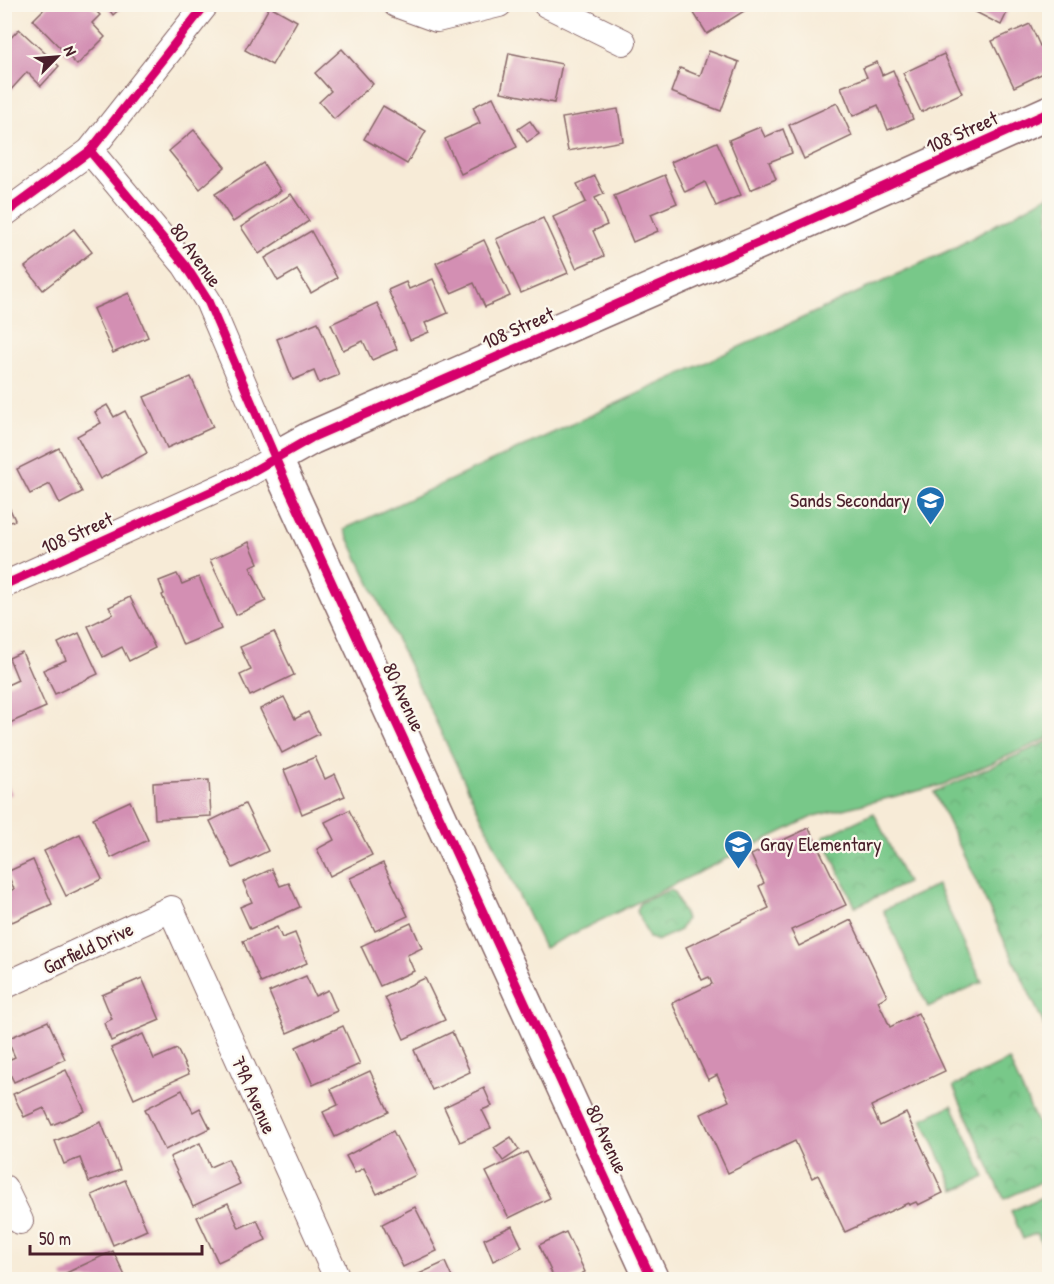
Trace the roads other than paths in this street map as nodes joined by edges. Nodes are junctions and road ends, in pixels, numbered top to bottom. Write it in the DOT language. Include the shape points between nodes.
graph roads {
  1 [pos="206,4"];
  2 [pos="396,4"];
  3 [pos="499,4"];
  4 [pos="546,4"];
  5 [pos="623,42"];
  6 [pos="1050,112"];
  7 [pos="90,151"];
  8 [pos="4,214"];
  9 [pos="275,458"];
  10 [pos="4,585"];
  11 [pos="171,909"];
  12 [pos="4,986"];
  13 [pos="4,1188"];
  14 [pos="20,1221"];
  15 [pos="338,1280"];
  16 [pos="652,1280"];
  1 -- 7 [label="street"];
  2 -- 3 [label="street" via="437,19"];
  4 -- 5 [label="street"];
  6 -- 9 [label="street, 108 Street" via="312,438"];
  7 -- 8 [label="street"];
  7 -- 9 [label="street, 80 Avenue" via="184,265 208,301"];
  9 -- 10 [label="street, 108 Street" via="241,478"];
  9 -- 16 [label="street, 80 Avenue"];
  11 -- 12 [label="street, Garfield Drive"];
  11 -- 15 [label="street, 79A Avenue"];
  13 -- 14 [label="street"];
}
